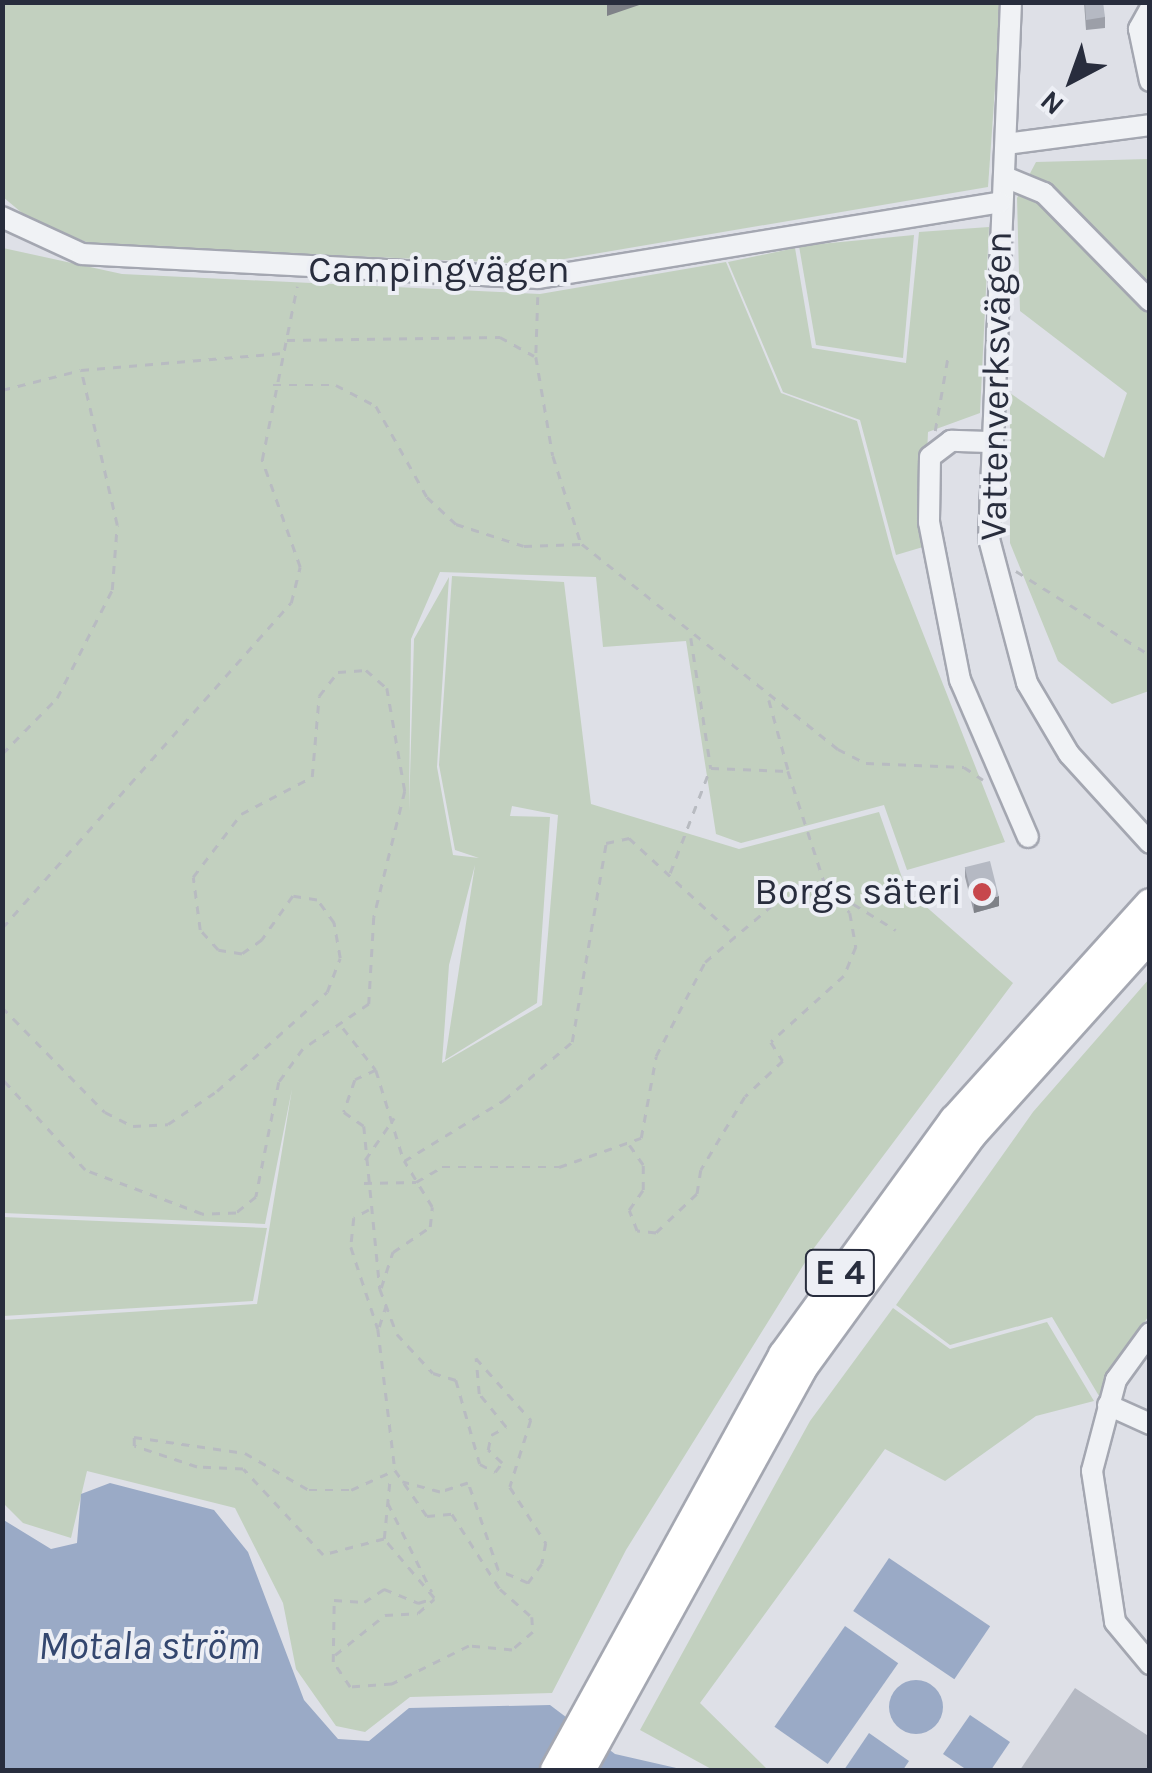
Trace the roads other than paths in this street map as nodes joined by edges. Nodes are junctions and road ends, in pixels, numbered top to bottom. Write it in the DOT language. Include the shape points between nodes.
graph roads {
  1 [pos="1011,2"];
  2 [pos="1150,9"];
  3 [pos="1150,81"];
  4 [pos="1150,124"];
  5 [pos="1006,144"];
  6 [pos="1005,177"];
  7 [pos="1000,202"];
  8 [pos="2,217"];
  9 [pos="1150,301"];
  10 [pos="988,442"];
  11 [pos="1028,837"];
  12 [pos="1150,843"];
  13 [pos="1150,903"];
  14 [pos="1150,937"];
  15 [pos="1150,1333"];
  16 [pos="1108,1405"];
  17 [pos="1150,1424"];
  18 [pos="1150,1664"];
  19 [pos="607,1694"];
  20 [pos="555,1770"];
  21 [pos="581,1770"];
  1 -- 5 [label="street, Vattenverksvägen"];
  2 -- 3 [label="street" via="1138,29"];
  4 -- 5 [label="street"];
  5 -- 6 [label="street, Vattenverksvägen"];
  6 -- 7 [label="street, Vattenverksvägen"];
  6 -- 9 [label="street" via="1044,193"];
  7 -- 8 [label="street, Campingvägen" via="538,278 301,271 82,254"];
  7 -- 10 [label="street, Vattenverksvägen"];
  10 -- 11 [label="street" via="950,440 930,457 936,590 960,680"];
  10 -- 12 [label="street, Vattenverksvägen" via="992,554 1027,682 1069,754"];
  13 -- 19 [label="highway, E 4" via="1015,1048 872,1226 702,1488"];
  14 -- 19 [label="highway, E 4" via="972,1136 846,1304"];
  15 -- 16 [label="street"];
  16 -- 17 [label="street"];
  16 -- 18 [label="street" via="1092,1471 1110,1591 1116,1622"];
  19 -- 20 [label="highway, E 4"];
  19 -- 21 [label="highway, E 4"];
}
